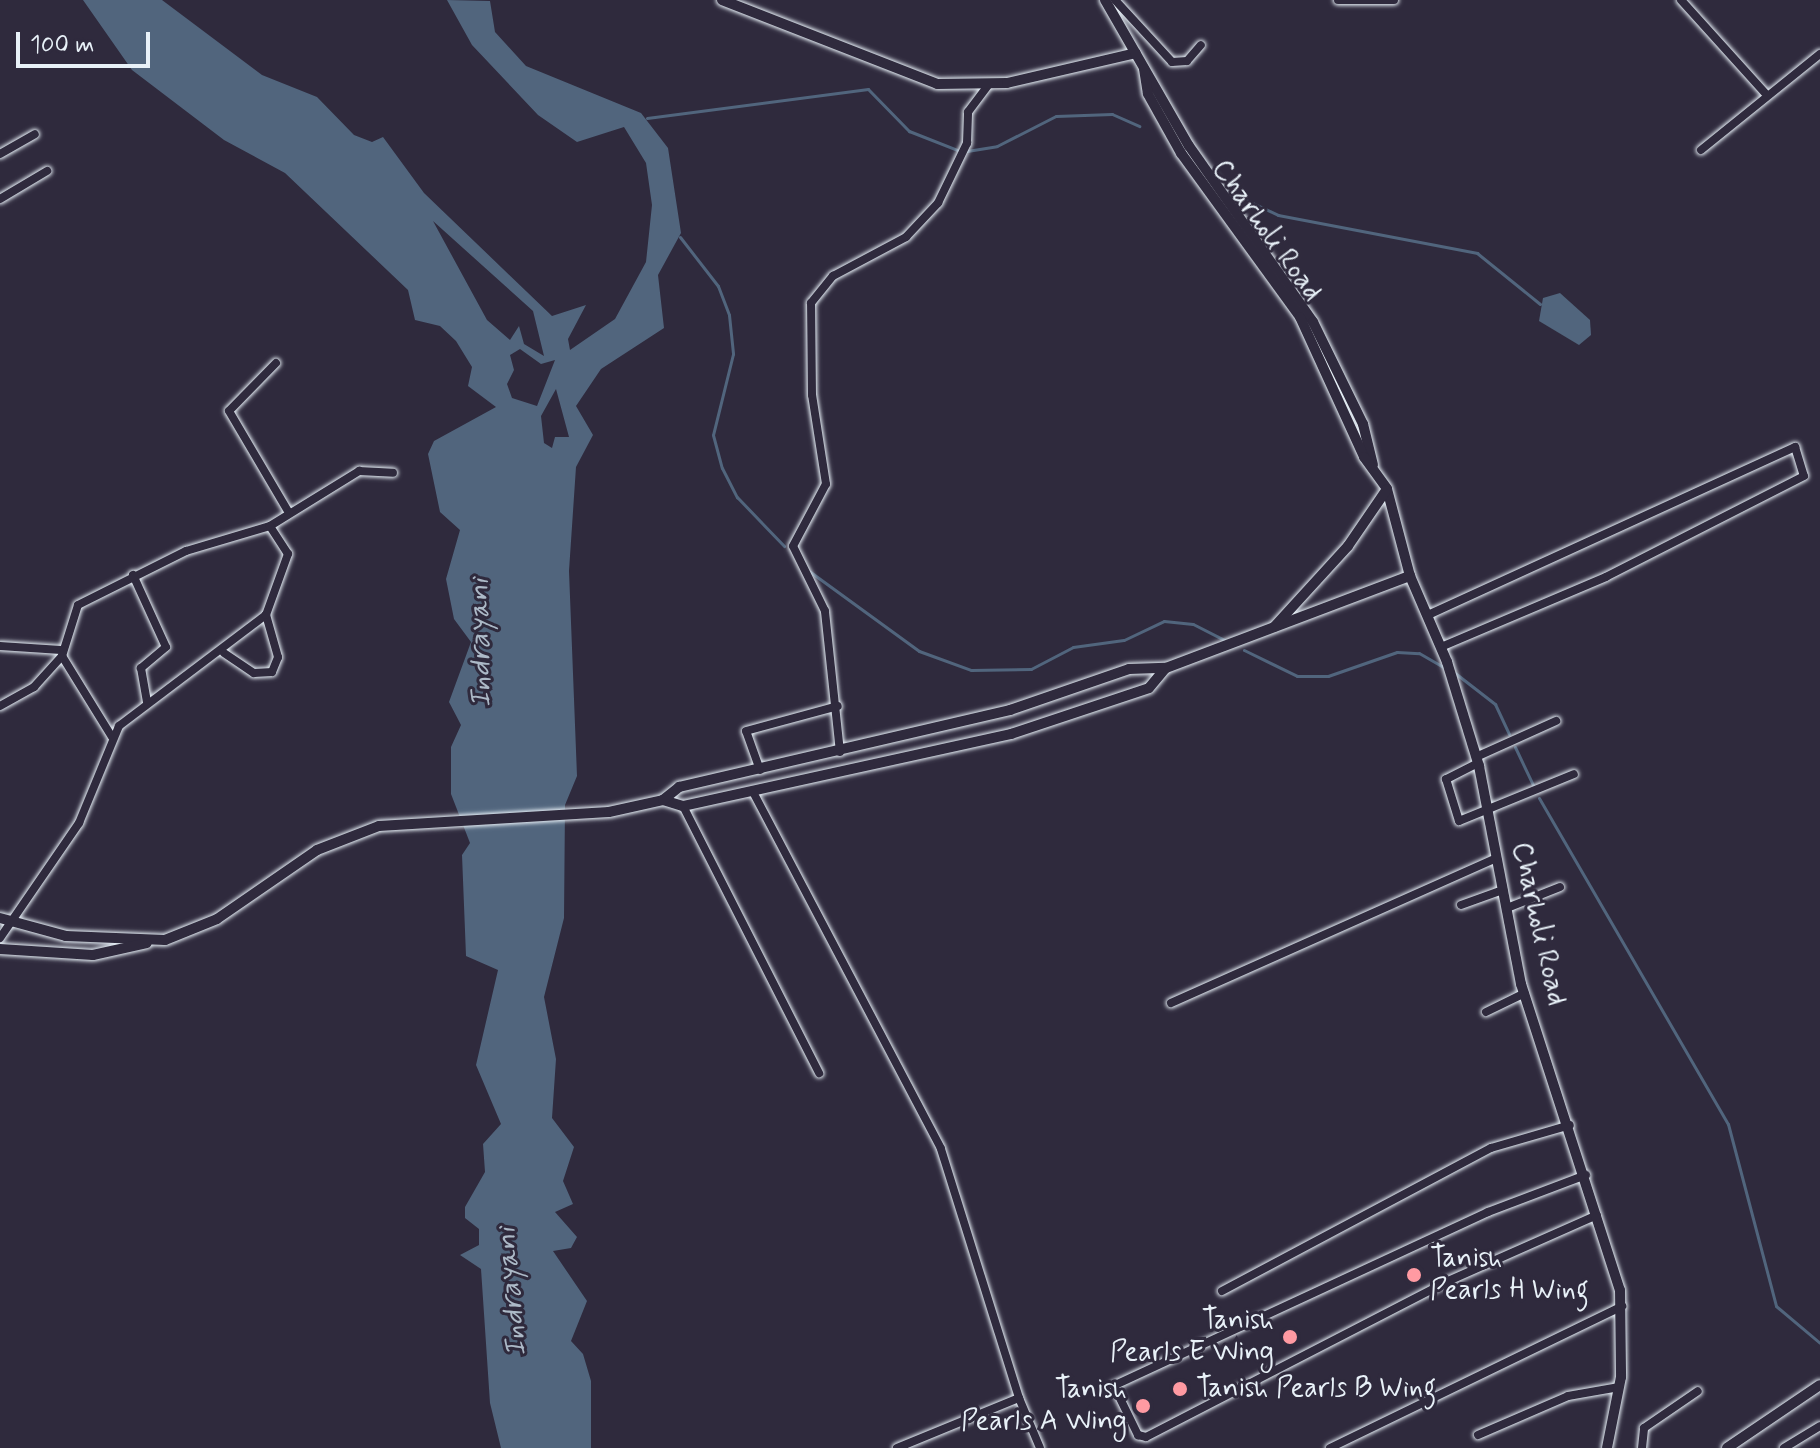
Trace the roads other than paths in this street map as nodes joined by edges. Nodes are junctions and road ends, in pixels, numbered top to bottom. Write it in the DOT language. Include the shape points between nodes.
graph roads {
  1 [pos="722,0"];
  2 [pos="1105,0"];
  3 [pos="1115,0"];
  4 [pos="1338,0"];
  5 [pos="1394,0"];
  6 [pos="1681,0"];
  7 [pos="1201,45"];
  8 [pos="1136,53"];
  9 [pos="1820,54"];
  10 [pos="988,85"];
  11 [pos="1765,93"];
  12 [pos="35,134"];
  13 [pos="1701,150"];
  14 [pos="0,154"];
  15 [pos="47,171"];
  16 [pos="0,199"];
  17 [pos="276,363"];
  18 [pos="393,473"];
  19 [pos="1387,489"];
  20 [pos="288,511"];
  21 [pos="270,526"];
  22 [pos="133,575"];
  23 [pos="1410,576"];
  24 [pos="266,615"];
  25 [pos="1428,615"];
  26 [pos="1273,629"];
  27 [pos="0,646"];
  28 [pos="1441,647"];
  29 [pos="61,653"];
  30 [pos="224,653"];
  31 [pos="1166,668"];
  32 [pos="147,702"];
  33 [pos="0,706"];
  34 [pos="838,706"];
  35 [pos="1556,721"];
  36 [pos="112,737"];
  37 [pos="840,752"];
  38 [pos="1477,760"];
  39 [pos="760,770"];
  40 [pos="1574,774"];
  41 [pos="753,792"];
  42 [pos="663,800"];
  43 [pos="683,806"];
  44 [pos="1488,811"];
  45 [pos="1496,858"];
  46 [pos="1560,887"];
  47 [pos="1503,890"];
  48 [pos="1461,905"];
  49 [pos="1507,908"];
  50 [pos="5,920"];
  51 [pos="0,938"];
  52 [pos="149,942"];
  53 [pos="0,949"];
  54 [pos="1525,993"];
  55 [pos="1171,1003"];
  56 [pos="1486,1012"];
  57 [pos="819,1073"];
  58 [pos="1571,1124"];
  59 [pos="1586,1175"];
  60 [pos="1597,1215"];
  61 [pos="1222,1291"];
  62 [pos="1622,1306"];
  63 [pos="1820,1385"];
  64 [pos="1619,1387"];
  65 [pos="1698,1391"];
  66 [pos="1019,1398"];
  67 [pos="1820,1426"];
  68 [pos="1478,1435"];
  69 [pos="897,1448"];
  70 [pos="1040,1448"];
  71 [pos="1330,1448"];
  72 [pos="1607,1448"];
  73 [pos="1642,1448"];
  74 [pos="1727,1448"];
  75 [pos="1784,1448"];
  1 -- 10 [label="street" via="937,84"];
  2 -- 8 [label="street, Charholi Road"];
  3 -- 7 [label="street" via="1172,62 1187,61"];
  4 -- 5 [label="street"];
  6 -- 11 [label="street"];
  8 -- 10 [label="street"];
  8 -- 19 [label="street, Charholi Road" via="1148,94 1173,139 1254,243 1300,317"];
  9 -- 11 [label="street"];
  10 -- 34 [label="street" via="968,112 967,143 938,203 906,237 833,276 811,303 812,395 826,484 793,546 825,611"];
  11 -- 13 [label="street"];
  12 -- 14 [label="street"];
  15 -- 16 [label="street"];
  17 -- 20 [label="street" via="229,411"];
  18 -- 20 [label="street" via="359,471"];
  19 -- 23 [label="street, Charholi Road"];
  19 -- 26 [label="street" via="1348,546"];
  20 -- 21 [label="street"];
  21 -- 22 [label="street" via="199,545"];
  21 -- 24 [label="street" via="288,554"];
  22 -- 29 [label="street" via="78,605"];
  22 -- 32 [label="street" via="166,647 141,668"];
  23 -- 25 [label="street, Charholi Road"];
  23 -- 26 [label="street"];
  24 -- 30 [label="street"];
  24 -- 30 [label="street" via="278,657 272,672 254,673"];
  25 -- 28 [label="street, Charholi Road"];
  25 -- 28 [label="street" via="1795,447 1804,476 1606,577"];
  26 -- 31 [label="street"];
  27 -- 29 [label="street"];
  28 -- 38 [label="street, Charholi Road"];
  29 -- 33 [label="street" via="34,687"];
  29 -- 36 [label="street"];
  30 -- 32 [label="street"];
  31 -- 37 [label="street" via="1129,669 1010,710"];
  31 -- 41 [label="street" via="1149,688 1040,726"];
  32 -- 36 [label="street"];
  34 -- 37 [label="street"];
  34 -- 39 [label="street" via="746,731"];
  35 -- 38 [label="street"];
  36 -- 50 [label="street" via="79,823"];
  37 -- 39 [label="street"];
  38 -- 44 [label="street, Charholi Road"];
  38 -- 44 [label="street" via="1450,775 1447,784 1459,821"];
  39 -- 42 [label="street" via="679,787"];
  40 -- 44 [label="street"];
  41 -- 43 [label="street"];
  41 -- 66 [label="street" via="941,1149"];
  42 -- 43 [label="street"];
  42 -- 52 [label="street" via="609,812 379,826 317,850 217,919"];
  43 -- 57 [label="street"];
  44 -- 45 [label="street, Charholi Road"];
  45 -- 47 [label="street, Charholi Road"];
  45 -- 55 [label="street"];
  46 -- 49 [label="street"];
  47 -- 48 [label="street"];
  47 -- 49 [label="street, Charholi Road"];
  49 -- 54 [label="street, Charholi Road"];
  50 -- 51 [label="street"];
  50 -- 52 [label="street"];
  52 -- 53 [label="street" via="93,955"];
  54 -- 56 [label="street"];
  54 -- 58 [label="street, Charholi Road"];
  58 -- 59 [label="street, Charholi Road"];
  58 -- 61 [label="street" via="1491,1148"];
  59 -- 60 [label="street, Charholi Road"];
  59 -- 60 [label="street" via="1488,1212 1114,1386 1138,1435 1146,1437 1446,1282"];
  60 -- 62 [label="street, Charholi Road"];
  62 -- 64 [label="street, Charholi Road"];
  62 -- 71 [label="street"];
  63 -- 74 [label="street"];
  64 -- 68 [label="street" via="1568,1396"];
  64 -- 72 [label="street, Charholi Road"];
  65 -- 73 [label="street" via="1644,1428"];
  66 -- 69 [label="street"];
  66 -- 70 [label="street"];
  67 -- 75 [label="street"];
}
